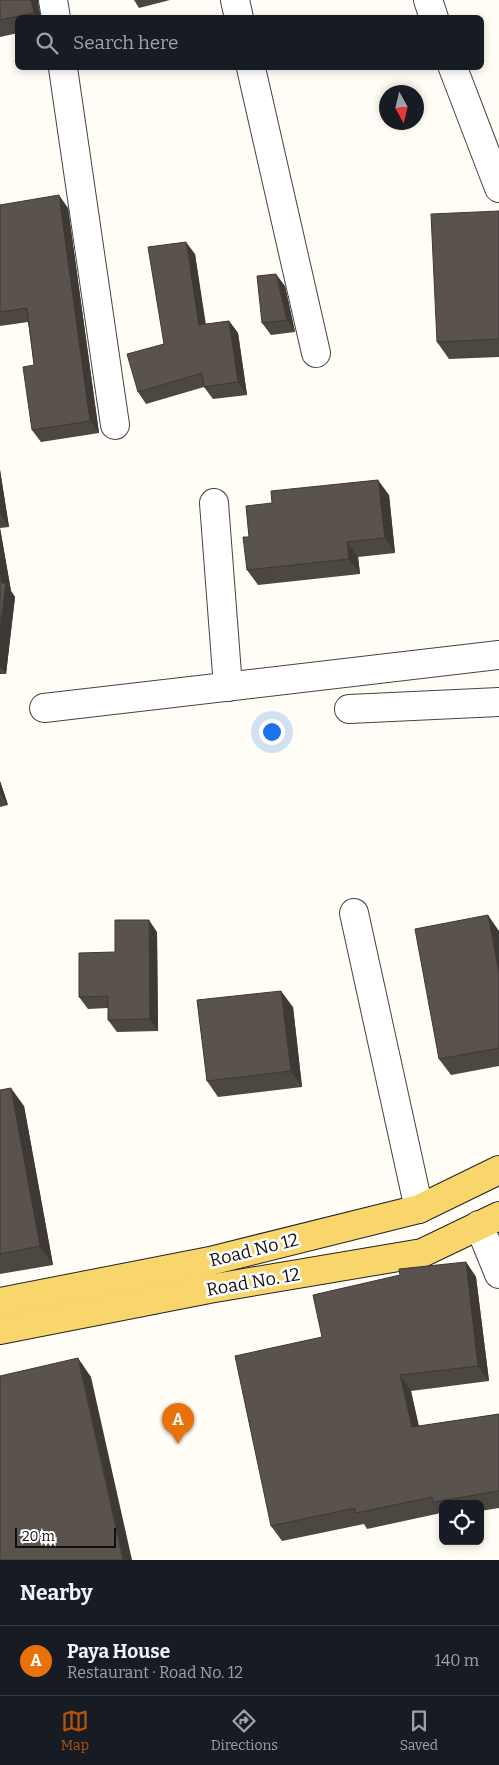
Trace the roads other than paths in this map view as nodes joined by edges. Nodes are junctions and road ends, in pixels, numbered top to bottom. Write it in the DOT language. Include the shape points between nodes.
graph roads {
  1 [pos="53,0"];
  2 [pos="235,0"];
  3 [pos="428,0"];
  4 [pos="56,15"];
  5 [pos="238,15"];
  6 [pos="433,15"];
  7 [pos="63,70"];
  8 [pos="251,70"];
  9 [pos="454,70"];
  10 [pos="499,188"];
  11 [pos="316,353"];
  12 [pos="115,425"];
  13 [pos="214,503"];
  14 [pos="499,655"];
  15 [pos="228,687"];
  16 [pos="499,702"];
  17 [pos="44,708"];
  18 [pos="349,709"];
  19 [pos="354,913"];
  20 [pos="499,1170"];
  21 [pos="419,1209"];
  22 [pos="489,1221"];
  23 [pos="499,1274"];
  24 [pos="0,1302"];
  25 [pos="0,1330"];
  1 -- 4 [label="street"];
  2 -- 5 [label="street"];
  3 -- 6 [label="street"];
  7 -- 12 [label="street"];
  8 -- 11 [label="street"];
  9 -- 10 [label="street"];
  13 -- 15 [label="street"];
  14 -- 15 [label="street"];
  15 -- 17 [label="street"];
  16 -- 18 [label="street"];
  19 -- 21 [label="street"];
  20 -- 21 [label="main road, Road No 12"];
  21 -- 24 [label="main road, Road No 12" via="210,1261"];
  22 -- 23 [label="street"];
  22 -- 25 [label="main road, Road No. 12" via="422,1253 209,1289"];
}
